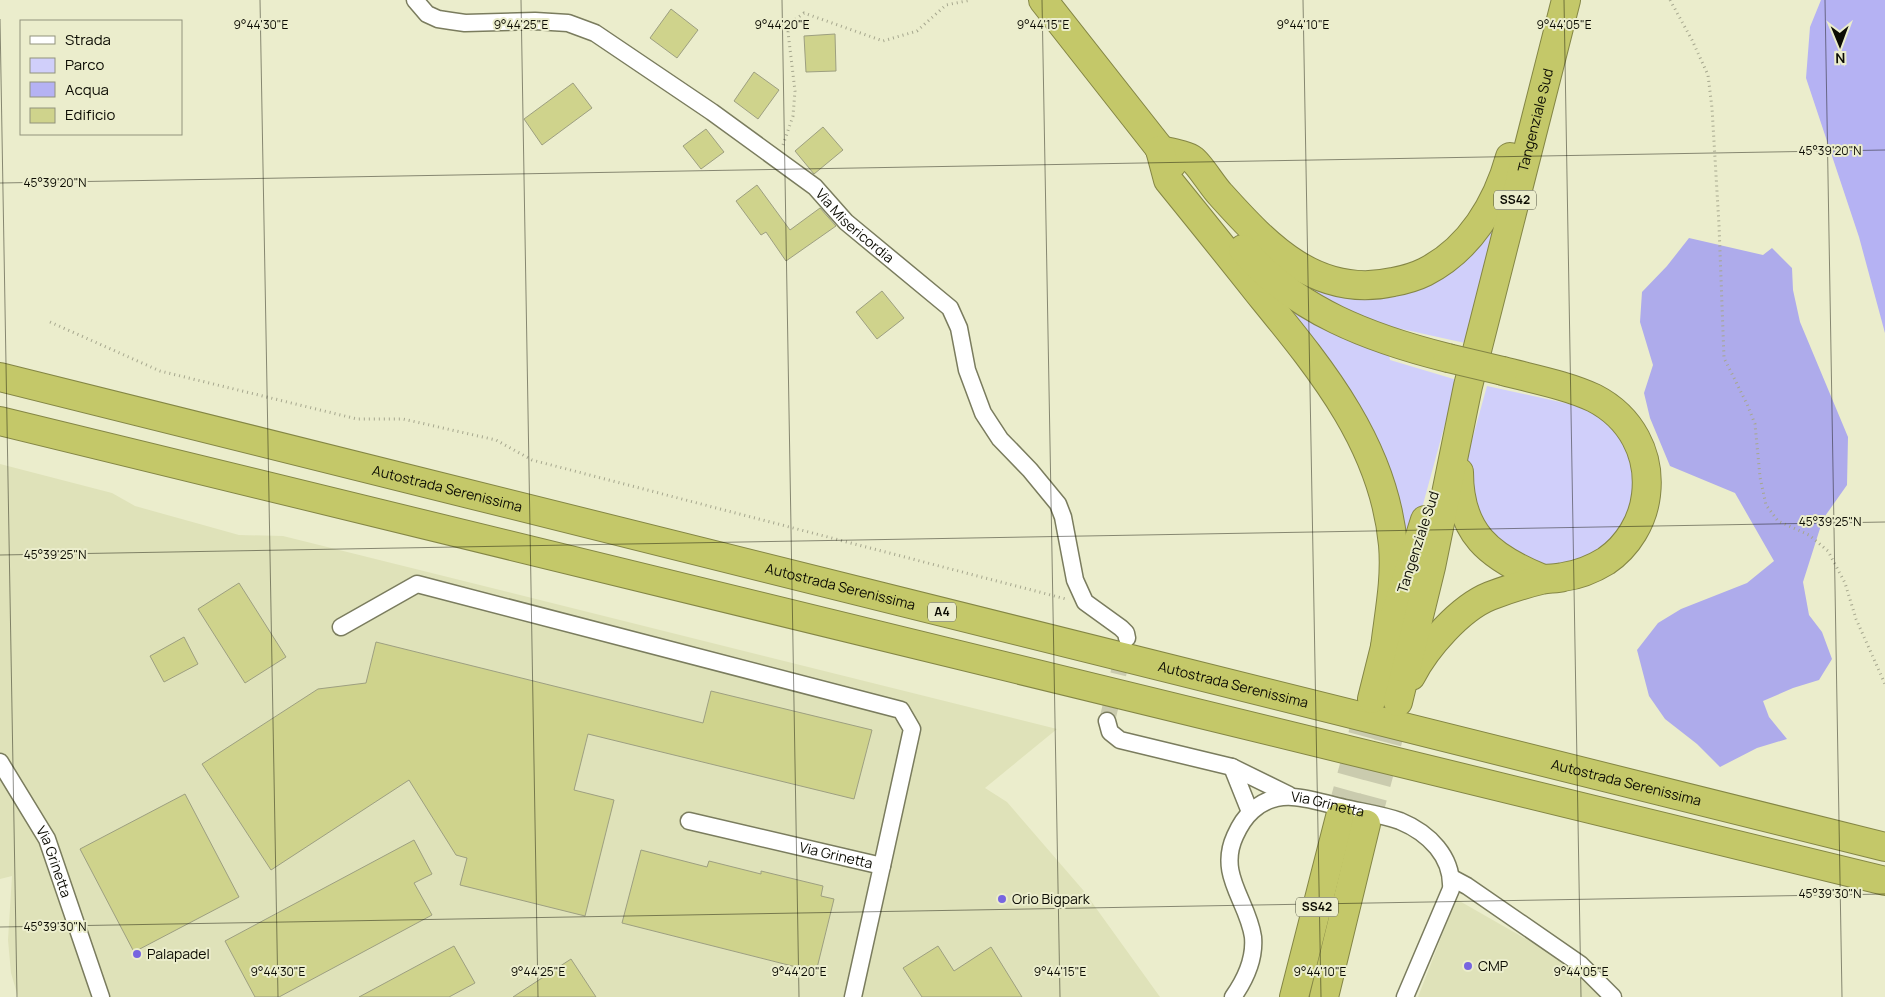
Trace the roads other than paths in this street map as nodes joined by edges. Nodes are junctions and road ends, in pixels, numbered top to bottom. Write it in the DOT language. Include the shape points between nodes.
graph roads {
  1 [pos="415,0"];
  2 [pos="1043,0"];
  3 [pos="1564,8"];
  4 [pos="1160,150"];
  5 [pos="0,377"];
  6 [pos="1468,386"];
  7 [pos="0,421"];
  8 [pos="1542,579"];
  9 [pos="341,627"];
  10 [pos="1127,638"];
  11 [pos="1384,647"];
  12 [pos="1385,700"];
  13 [pos="1107,721"];
  14 [pos="0,762"];
  15 [pos="1232,767"];
  16 [pos="1289,795"];
  17 [pos="1250,812"];
  18 [pos="1340,817"];
  19 [pos="688,821"];
  20 [pos="1366,824"];
  21 [pos="1885,847"];
  22 [pos="882,866"];
  23 [pos="1452,878"];
  24 [pos="1885,881"];
  25 [pos="101,997"];
  26 [pos="853,997"];
  27 [pos="1233,997"];
  28 [pos="1294,997"];
  29 [pos="1324,997"];
  30 [pos="1405,997"];
  31 [pos="1613,997"];
  1 -- 10 [label="street, Via Misericordia" via="427,14 438,19 465,23 568,23 595,32 815,187 846,222 950,308 959,328 967,370 983,413 1000,439 1058,504 1081,596 1121,628"];
  2 -- 4 [label="highway"];
  3 -- 4 [label="highway" via="1538,62 1505,175 1491,206 1476,230 1457,250 1418,276 1359,286 1343,284 1302,269 1249,226 1216,191 1193,159"];
  3 -- 6 [label="highway, Tangenziale Sud / SS42"];
  4 -- 8 [label="highway, bridge" via="1250,258 1287,290 1320,312 1402,347 1564,388 1594,398 1616,412 1631,429 1646,466 1644,506 1635,530 1621,548 1590,570"];
  4 -- 11 [label="highway" via="1168,180 1300,343 1338,396 1366,445 1388,511 1393,545 1394,581"];
  5 -- 21 [label="highway, Autostrada Serenissima / A4"];
  6 -- 8 [label="highway" via="1459,473 1460,498 1466,517 1478,538 1496,555"];
  6 -- 11 [label="highway, Tangenziale Sud / SS42"];
  6 -- 12 [label="highway, Tangenziale Sud / SS42" via="1431,567"];
  7 -- 24 [label="highway"];
  8 -- 12 [label="highway" via="1490,596 1458,617"];
  9 -- 22 [label="street" via="417,584 901,710 912,729"];
  11 -- 12 [label="highway, Tangenziale Sud / SS42"];
  13 -- 15 [label="street" via="1110,732 1120,740"];
  14 -- 25 [label="street, Via Grinetta" via="47,840"];
  15 -- 16 [label="street"];
  15 -- 17 [label="street"];
  16 -- 17 [label="street, Via Grinetta" via="1262,802"];
  16 -- 23 [label="street, Via Grinetta" via="1399,821 1420,832 1438,848 1448,862"];
  17 -- 27 [label="street, Via Grinetta" via="1232,843 1229,860 1231,877 1253,938 1251,960 1244,981"];
  18 -- 28 [label="highway, SS42"];
  19 -- 22 [label="street, Via Grinetta"];
  20 -- 29 [label="highway, SS42"];
  22 -- 26 [label="street, Via Grinetta"];
  23 -- 30 [label="street" via="1451,889"];
  23 -- 31 [label="street" via="1580,964"];
}
